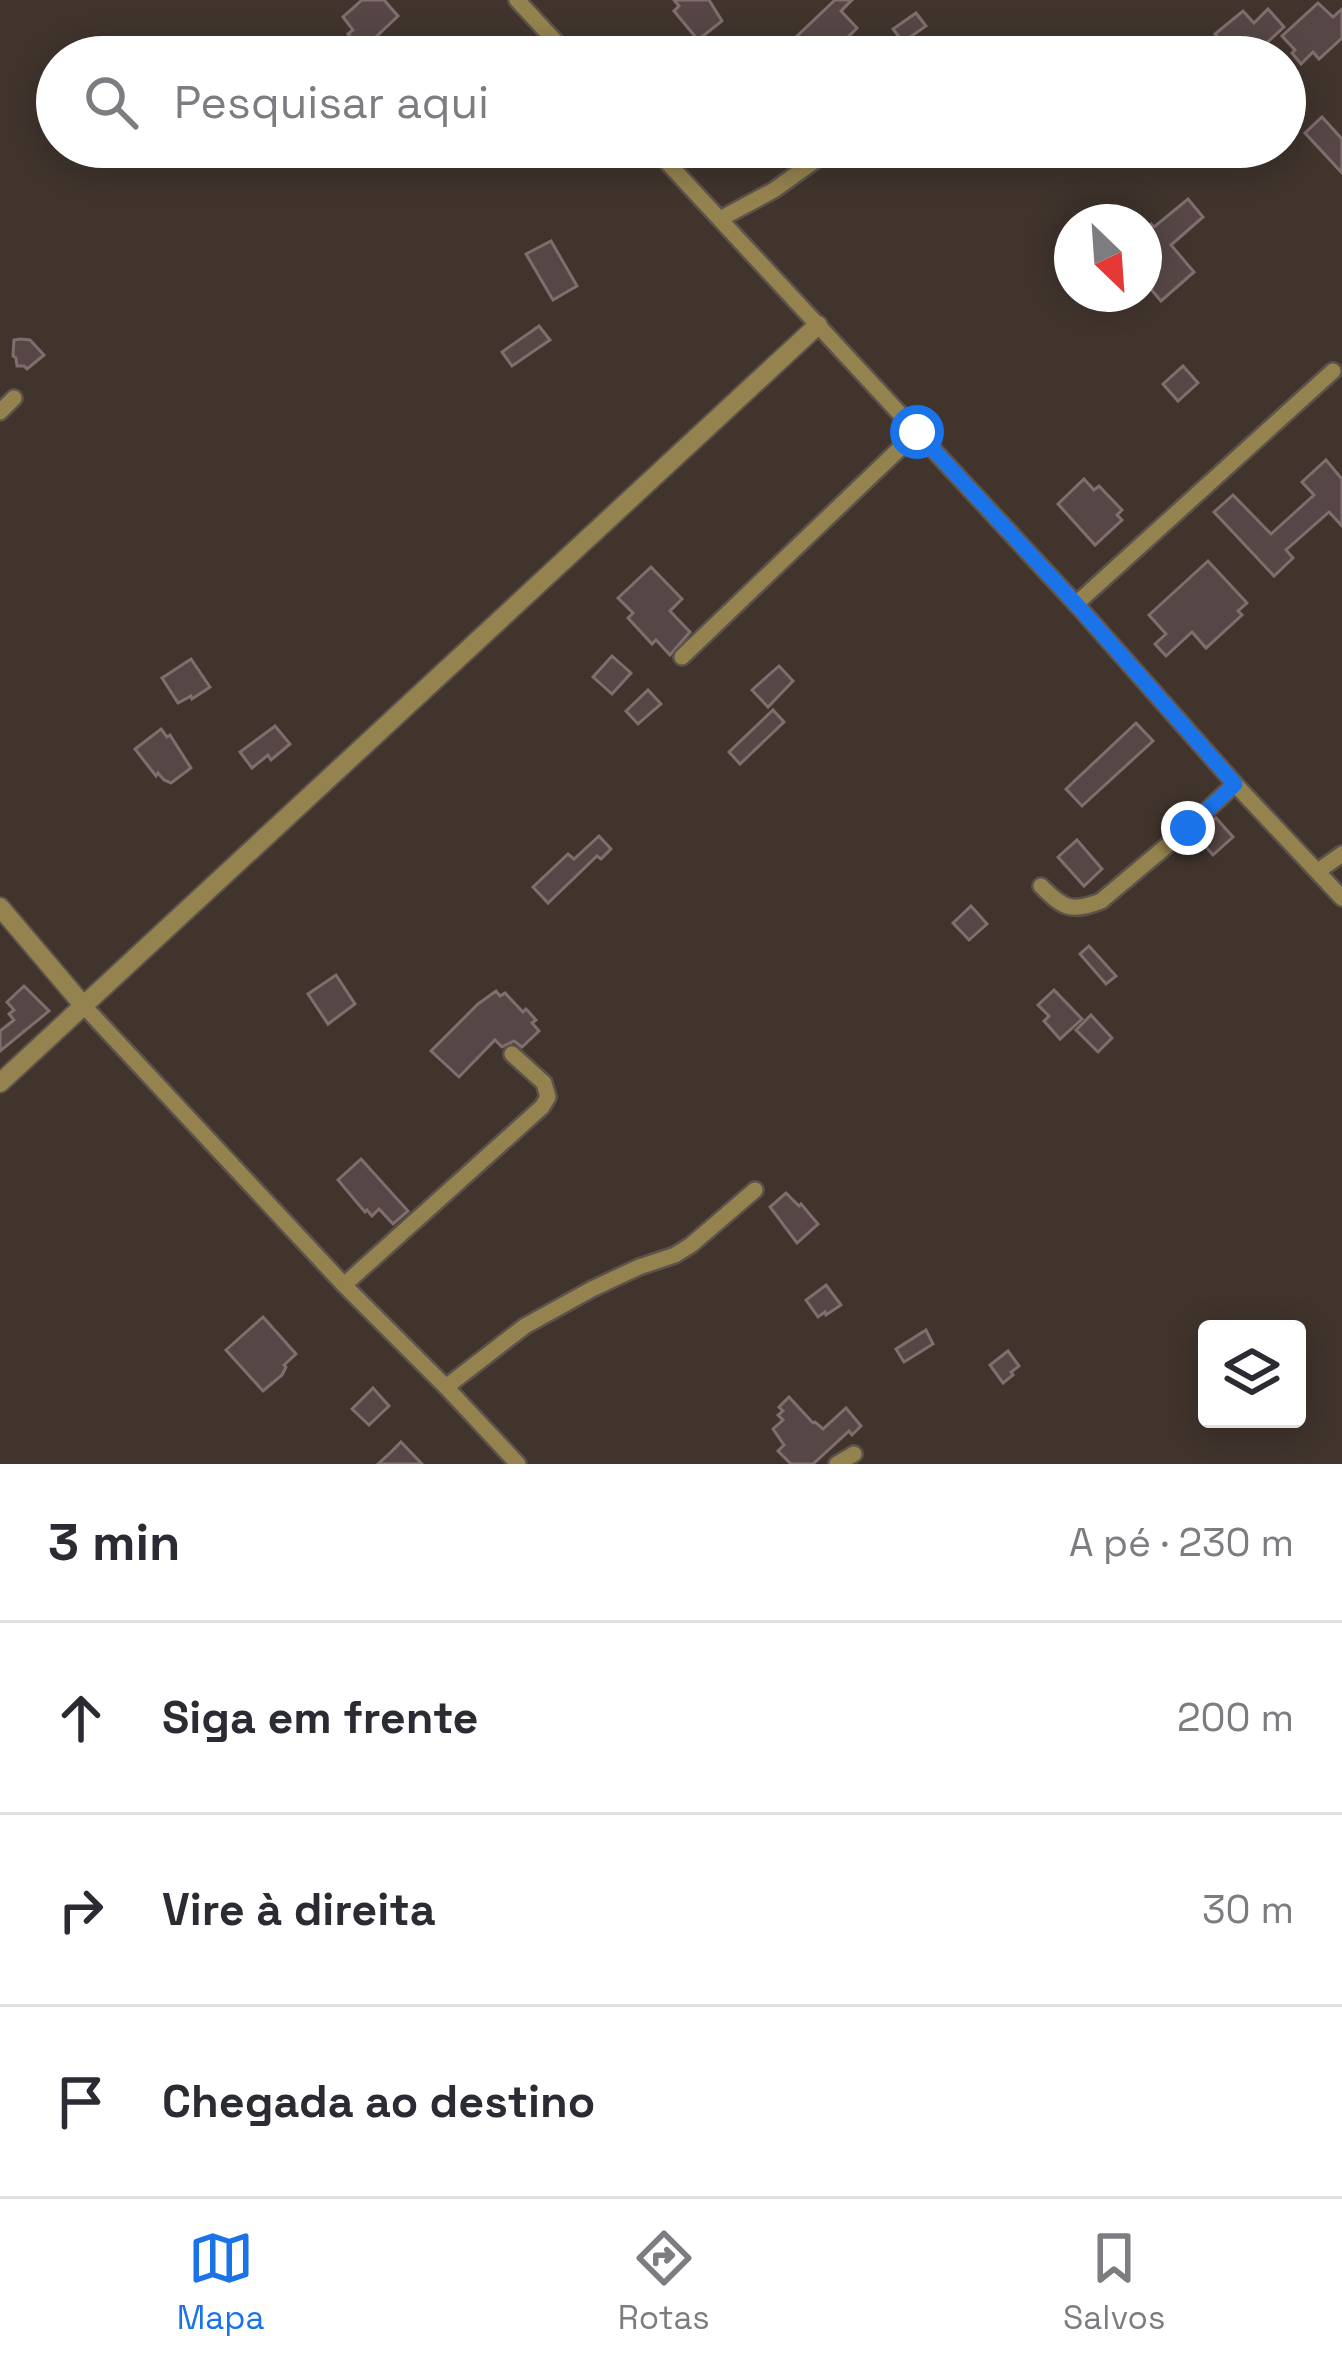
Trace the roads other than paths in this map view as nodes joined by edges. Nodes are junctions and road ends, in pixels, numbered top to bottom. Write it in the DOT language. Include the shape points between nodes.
graph roads {
  1 [pos="517,0"];
  2 [pos="550,36"];
  3 [pos="673,168"];
  4 [pos="805,168"];
  5 [pos="720,219"];
  6 [pos="818,325"];
  7 [pos="1333,371"];
  8 [pos="14,398"];
  9 [pos="0,412"];
  10 [pos="917,432"];
  11 [pos="1076,604"];
  12 [pos="682,656"];
  13 [pos="1235,784"];
  14 [pos="1342,854"];
  15 [pos="1318,872"];
  16 [pos="1041,886"];
  17 [pos="1342,898"];
  18 [pos="0,907"];
  19 [pos="83,1005"];
  20 [pos="512,1054"];
  21 [pos="0,1083"];
  22 [pos="754,1190"];
  23 [pos="344,1285"];
  24 [pos="446,1387"];
  25 [pos="854,1454"];
  26 [pos="518,1464"];
  27 [pos="837,1464"];
  1 -- 2 [label="street"];
  3 -- 5 [label="street"];
  4 -- 5 [label="street"];
  5 -- 6 [label="street"];
  6 -- 10 [label="street"];
  6 -- 19 [label="street"];
  7 -- 11 [label="street"];
  8 -- 9 [label="street"];
  10 -- 11 [label="street"];
  10 -- 12 [label="street"];
  11 -- 13 [label="street"];
  13 -- 15 [label="street"];
  13 -- 16 [label="street" via="1101,901 1072,908"];
  14 -- 15 [label="street"];
  15 -- 17 [label="street"];
  18 -- 19 [label="street"];
  19 -- 21 [label="street"];
  19 -- 23 [label="street"];
  20 -- 23 [label="street" via="544,1082 542,1108"];
  22 -- 24 [label="street" via="675,1255 525,1326"];
  23 -- 24 [label="street"];
  24 -- 26 [label="street"];
  25 -- 27 [label="street"];
}
